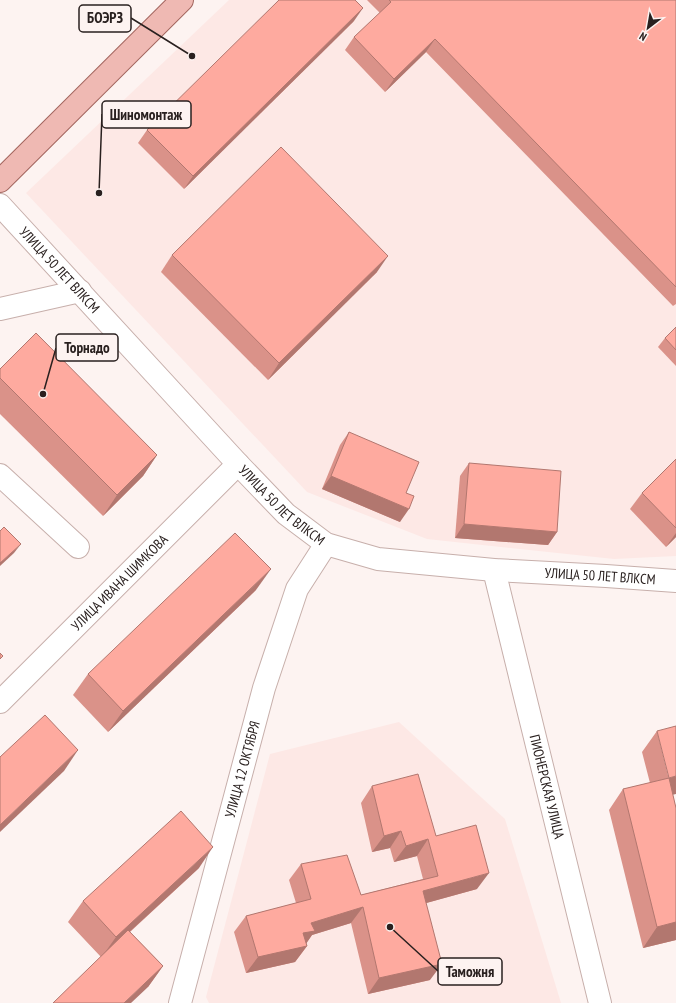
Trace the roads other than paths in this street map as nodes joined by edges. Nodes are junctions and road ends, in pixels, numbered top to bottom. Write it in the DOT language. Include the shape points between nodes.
graph roads {
  1 [pos="182,0"];
  2 [pos="0,181"];
  3 [pos="0,205"];
  4 [pos="80,291"];
  5 [pos="0,309"];
  6 [pos="238,464"];
  7 [pos="0,474"];
  8 [pos="326,544"];
  9 [pos="78,547"];
  10 [pos="494,570"];
  11 [pos="676,581"];
  12 [pos="0,702"];
  13 [pos="180,1003"];
  14 [pos="600,1003"];
  1 -- 2 [label="main road"];
  3 -- 4 [label="street, УЛИЦА 50 ЛЕТ ВЛКСМ"];
  4 -- 5 [label="street"];
  4 -- 6 [label="street, УЛИЦА 50 ЛЕТ ВЛКСМ"];
  6 -- 8 [label="street, УЛИЦА 50 ЛЕТ ВЛКСМ" via="286,514"];
  6 -- 12 [label="street, УЛИЦА ИВАНА ШИМКОВА"];
  7 -- 9 [label="street"];
  8 -- 10 [label="street, УЛИЦА 50 ЛЕТ ВЛКСМ" via="378,559"];
  8 -- 13 [label="street, УЛИЦА 12 ОКТЯБРЯ" via="296,589 264,688"];
  10 -- 11 [label="street, УЛИЦА 50 ЛЕТ ВЛКСМ"];
  10 -- 14 [label="street, ПИОНЕРСКАЯ УЛИЦА"];
}
